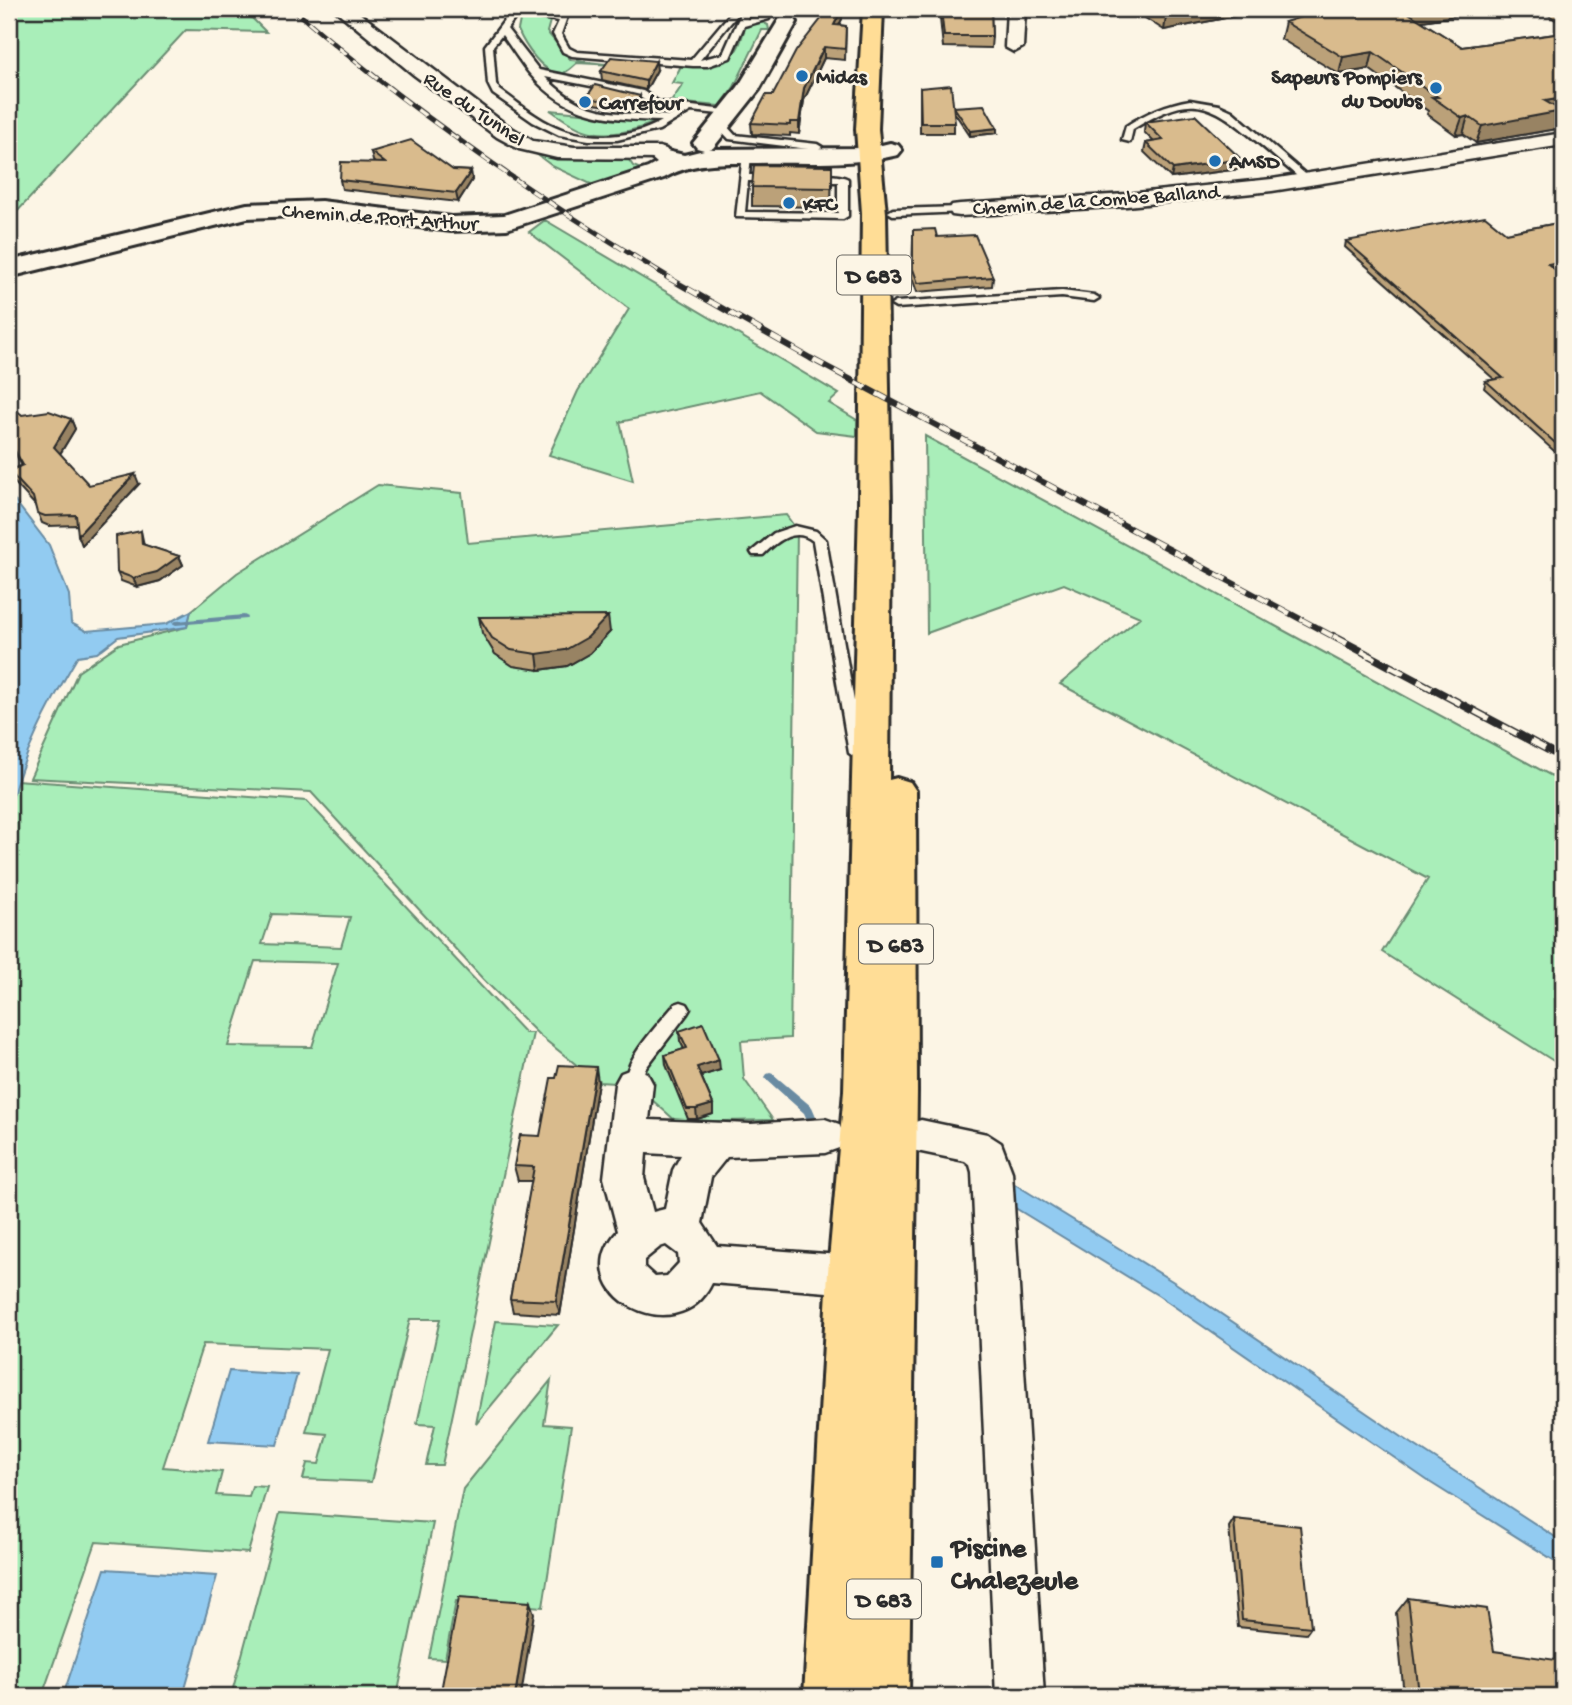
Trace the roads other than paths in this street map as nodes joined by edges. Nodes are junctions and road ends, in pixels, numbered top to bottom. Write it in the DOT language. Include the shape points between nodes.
graph roads {
  1 [pos="343,9"];
  2 [pos="738,9"];
  3 [pos="873,9"];
  4 [pos="891,9"];
  5 [pos="1016,9"];
  6 [pos="517,10"];
  7 [pos="775,14"];
  8 [pos="739,26"];
  9 [pos="502,28"];
  10 [pos="1014,47"];
  11 [pos="693,63"];
  12 [pos="891,67"];
  13 [pos="533,72"];
  14 [pos="689,108"];
  15 [pos="669,118"];
  16 [pos="720,124"];
  17 [pos="1563,139"];
  18 [pos="1127,140"];
  19 [pos="828,147"];
  20 [pos="876,147"];
  21 [pos="684,150"];
  22 [pos="745,167"];
  23 [pos="806,178"];
  24 [pos="1306,179"];
  25 [pos="960,209"];
  26 [pos="893,212"];
  27 [pos="9,269"];
  28 [pos="1094,298"];
  29 [pos="896,305"];
  30 [pos="758,552"];
  31 [pos="872,769"];
  32 [pos="681,1009"];
  33 [pos="634,1084"];
  34 [pos="628,1135"];
  35 [pos="825,1136"];
  36 [pos="921,1137"];
  37 [pos="716,1142"];
  38 [pos="639,1235"];
  39 [pos="690,1247"];
  40 [pos="852,1272"];
  41 [pos="886,1503"];
  42 [pos="832,1696"];
  43 [pos="881,1696"];
  44 [pos="1020,1696"];
  1 -- 21 [label="street, Rue du Tunnel" via="396,53 526,145 565,151"];
  2 -- 11 [label="lane"];
  3 -- 20 [label="main road, D 683"];
  4 -- 12 [label="main road"];
  5 -- 10 [label="street"];
  6 -- 9 [label="lane"];
  6 -- 11 [label="lane" via="567,17 557,34 566,50 575,54"];
  7 -- 8 [label="lane"];
  7 -- 8 [label="lane"];
  7 -- 16 [label="street" via="748,90"];
  8 -- 11 [label="lane" via="727,56"];
  9 -- 13 [label="lane"];
  9 -- 15 [label="lane" via="489,46 492,84 496,92 550,128 611,137 659,127"];
  13 -- 14 [label="lane" via="640,93 651,101"];
  13 -- 15 [label="lane" via="587,112"];
  14 -- 15 [label="lane"];
  14 -- 16 [label="lane" via="722,112"];
  16 -- 19 [label="lane" via="732,137"];
  16 -- 21 [label="street"];
  17 -- 24 [label="street, Chemin de la Combe Balland"];
  18 -- 24 [label="lane" via="1129,128 1153,113 1195,102 1214,104"];
  19 -- 20 [label="street"];
  19 -- 21 [label="street"];
  20 -- 22 [label="street" via="844,165"];
  20 -- 26 [label="main road, D 683"];
  20 -- 31 [label="main road, D 683"];
  21 -- 22 [label="street"];
  21 -- 27 [label="street, Chemin de Port Arthur" via="656,173 500,223 440,223 321,208 247,211"];
  22 -- 23 [label="lane" via="740,215 843,216 843,179"];
  24 -- 25 [label="street, Chemin de la Combe Balland" via="1127,200"];
  25 -- 26 [label="lane"];
  26 -- 29 [label="main road, D 683"];
  28 -- 29 [label="lane" via="1062,294"];
  29 -- 41 [label="main road, D 683" via="897,862"];
  30 -- 31 [label="lane" via="772,537 797,530 818,540 857,760"];
  31 -- 40 [label="main road, D 683" via="866,1091"];
  32 -- 33 [label="lane" via="636,1067"];
  33 -- 34 [label="street"];
  34 -- 37 [label="street"];
  34 -- 38 [label="street" via="624,1178"];
  35 -- 37 [label="street"];
  36 -- 44 [label="street" via="973,1146 986,1155 992,1172"];
  37 -- 39 [label="street" via="693,1170"];
  38 -- 39 [label="street" via="667,1227"];
  38 -- 39 [label="street" via="624,1259 625,1272 643,1293 658,1297 673,1295 696,1277"];
  39 -- 40 [label="street" via="840,1274"];
  40 -- 41 [label="main road" via="871,1296 864,1458"];
  40 -- 42 [label="main road, D 683"];
  41 -- 43 [label="main road, D 683"];
}
